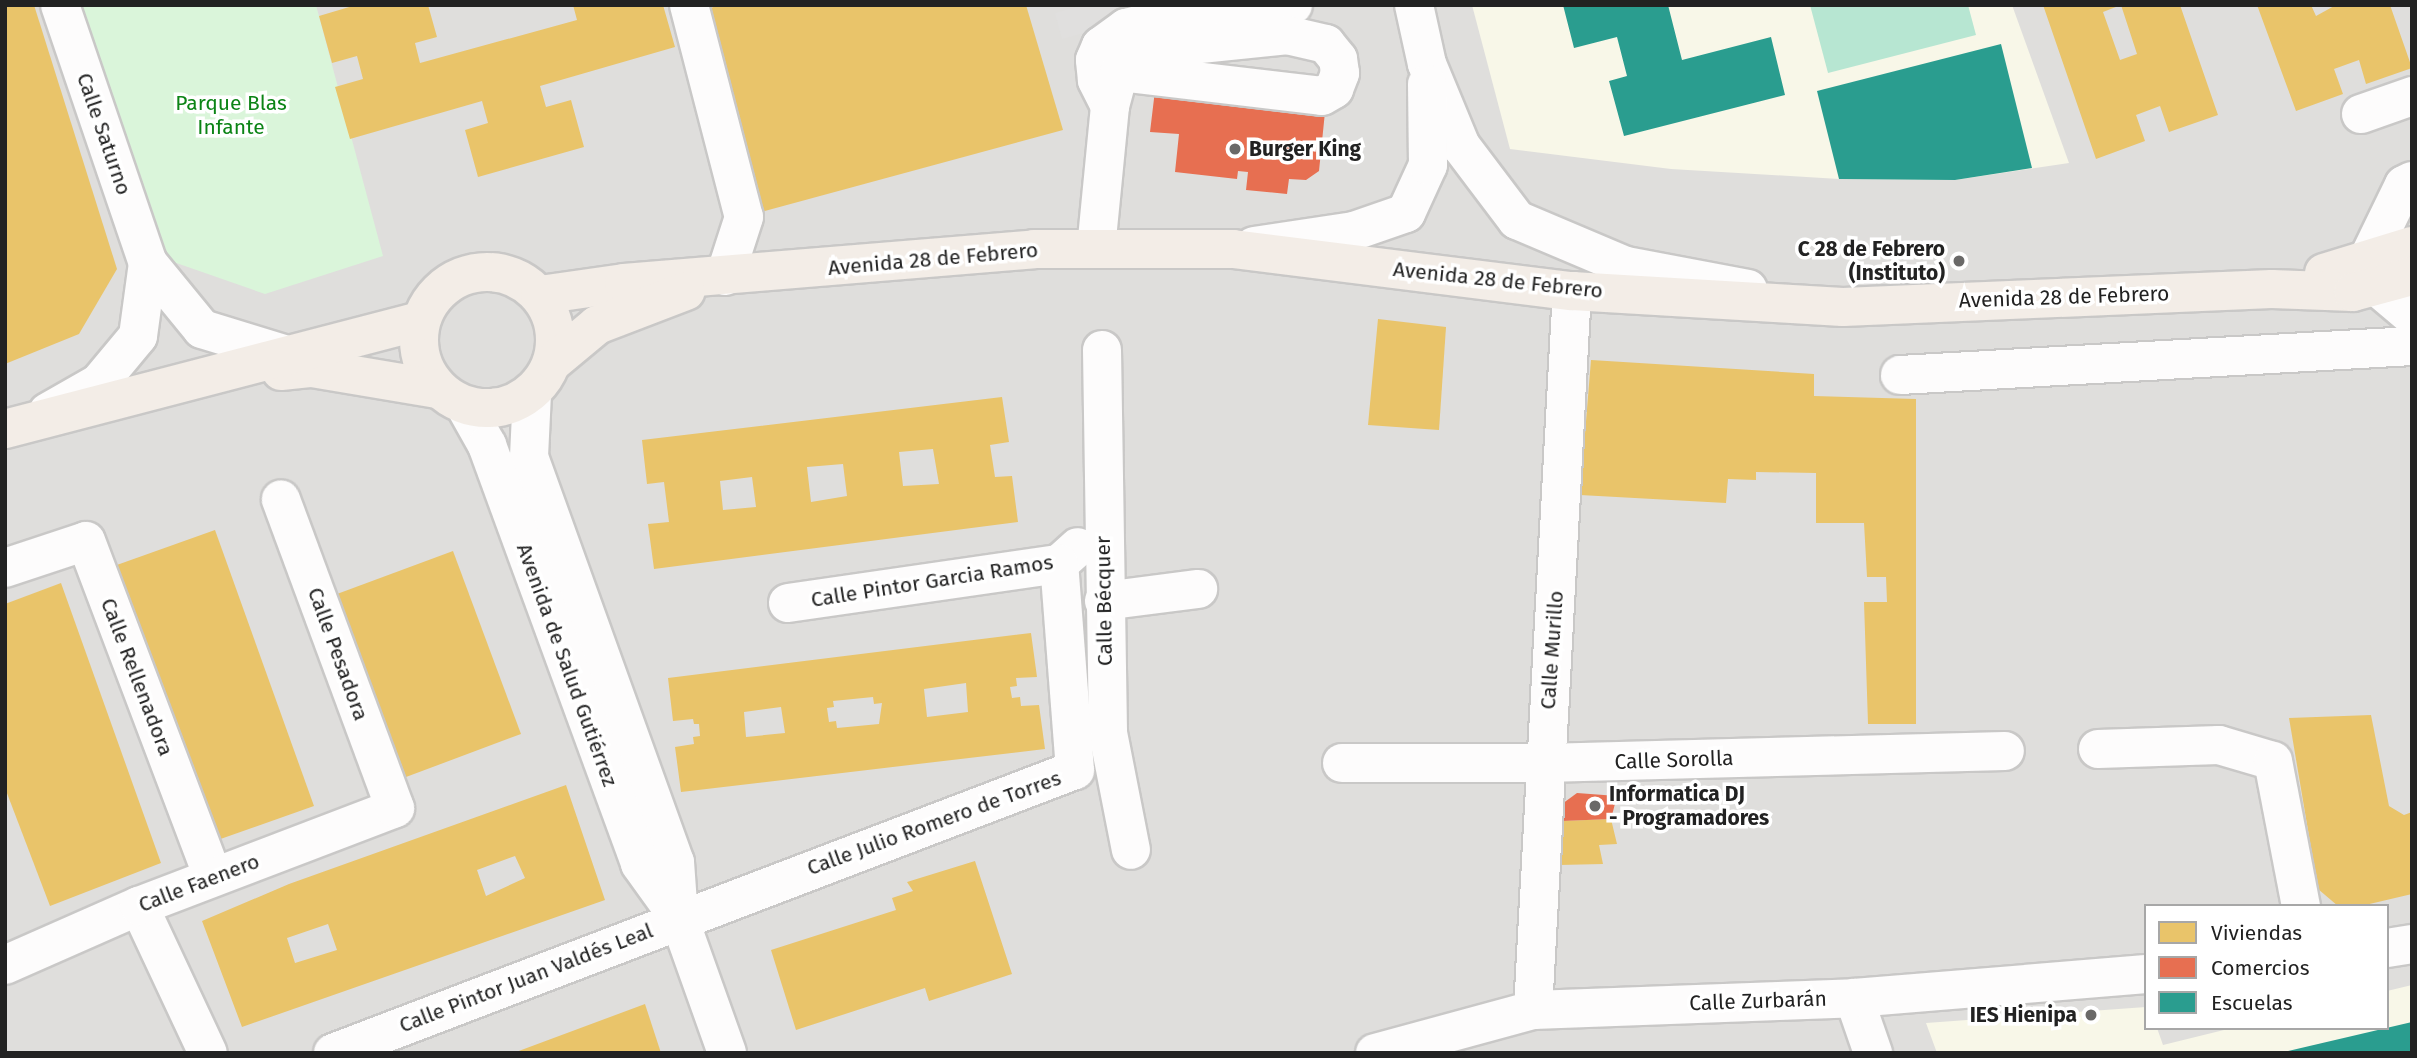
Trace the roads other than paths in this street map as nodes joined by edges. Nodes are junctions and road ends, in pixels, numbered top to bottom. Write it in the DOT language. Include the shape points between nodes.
graph roads {
  1 [pos="60,5"];
  2 [pos="689,5"];
  3 [pos="1212,5"];
  4 [pos="1293,5"];
  5 [pos="1414,5"];
  6 [pos="1427,64"];
  7 [pos="1121,76"];
  8 [pos="2412,96"];
  9 [pos="2361,114"];
  10 [pos="2412,181"];
  11 [pos="2412,246"];
  12 [pos="1096,249"];
  13 [pos="1233,249"];
  14 [pos="148,262"];
  15 [pos="2372,272"];
  16 [pos="2412,275"];
  17 [pos="726,276"];
  18 [pos="1572,291"];
  19 [pos="540,295"];
  20 [pos="1843,307"];
  21 [pos="2412,316"];
  22 [pos="419,321"];
  23 [pos="2412,346"];
  24 [pos="1102,350"];
  25 [pos="284,354"];
  26 [pos="554,361"];
  27 [pos="1900,374"];
  28 [pos="196,379"];
  29 [pos="532,393"];
  30 [pos="451,398"];
  31 [pos="21,424"];
  32 [pos="281,499"];
  33 [pos="1103,524"];
  34 [pos="1059,564"];
  35 [pos="13,565"];
  36 [pos="1198,589"];
  37 [pos="1104,601"];
  38 [pos="788,603"];
  39 [pos="2098,749"];
  40 [pos="2005,751"];
  41 [pos="1342,763"];
  42 [pos="1544,763"];
  43 [pos="395,808"];
  44 [pos="1131,850"];
  45 [pos="213,877"];
  46 [pos="2301,904"];
  47 [pos="139,906"];
  48 [pos="679,918"];
  49 [pos="2412,944"];
  50 [pos="2389,948"];
  51 [pos="5,964"];
  52 [pos="2144,974"];
  53 [pos="1854,998"];
  54 [pos="1533,1010"];
  55 [pos="208,1053"];
  56 [pos="333,1053"];
  57 [pos="727,1053"];
  58 [pos="1375,1053"];
  59 [pos="1873,1053"];
  1 -- 14 [label="street, Calle Saturno"];
  2 -- 17 [label="street" via="744,217"];
  3 -- 7 [label="street" via="1126,28 1101,46 1095,60 1097,80"];
  4 -- 7 [label="street" via="1149,41"];
  5 -- 6 [label="street"];
  6 -- 13 [label="street" via="1428,165 1406,213 1354,231"];
  6 -- 20 [label="street" via="1461,146 1517,220 1626,266"];
  7 -- 12 [label="street"];
  8 -- 9 [label="street"];
  10 -- 15 [label="street" via="2404,185"];
  11 -- 15 [label="main road, Avenida 28 de Febrero"];
  12 -- 13 [label="main road, Avenida 28 de Febrero"];
  12 -- 17 [label="main road, Avenida 28 de Febrero" via="1034,249"];
  13 -- 18 [label="main road, Avenida 28 de Febrero"];
  14 -- 25 [label="street" via="202,329"];
  14 -- 31 [label="street" via="138,336 99,383"];
  15 -- 16 [label="main road, Avenida 28 de Febrero"];
  15 -- 20 [label="main road, Avenida 28 de Febrero" via="2353,292 2272,289"];
  15 -- 21 [label="street"];
  17 -- 19 [label="main road, Avenida 28 de Febrero"];
  17 -- 26 [label="main road, Avenida 28 de Febrero" via="597,325"];
  18 -- 20 [label="main road, Avenida 28 de Febrero"];
  18 -- 42 [label="street, Calle Murillo"];
  19 -- 22 [label="main road" via="509,274 472,272 439,289"];
  19 -- 26 [label="main road" via="556,326"];
  22 -- 25 [label="main road"];
  22 -- 30 [label="main road" via="419,357"];
  23 -- 27 [label="street"];
  24 -- 33 [label="street, Calle Bécquer"];
  25 -- 28 [label="main road"];
  26 -- 29 [label="main road"];
  28 -- 30 [label="main road" via="312,368"];
  28 -- 31 [label="main road"];
  29 -- 30 [label="main road" via="500,408"];
  29 -- 48 [label="street, Avenida de Salud Gutiérrez" via="529,457 675,862"];
  30 -- 48 [label="street, Avenida de Salud Gutiérrez" via="487,445 640,864"];
  32 -- 43 [label="street, Calle Pesadora"];
  33 -- 34 [label="street, Calle Pintor Garcia Ramos"];
  33 -- 37 [label="street, Calle Bécquer"];
  34 -- 38 [label="street, Calle Pintor Garcia Ramos"];
  34 -- 48 [label="street, Calle Julio Romero de Torres" via="1075,770"];
  35 -- 45 [label="street, Calle Rellenadora" via="86,541"];
  36 -- 37 [label="street"];
  37 -- 44 [label="street, Calle Bécquer" via="1108,733"];
  39 -- 46 [label="street" via="2219,745 2273,761"];
  40 -- 42 [label="street, Calle Sorolla"];
  41 -- 42 [label="street, Calle Sorolla"];
  42 -- 54 [label="street, Calle Murillo"];
  43 -- 45 [label="street, Calle Faenero"];
  45 -- 47 [label="street, Calle Faenero"];
  47 -- 51 [label="street, Calle Faenero"];
  47 -- 55 [label="street"];
  48 -- 56 [label="street, Calle Pintor Juan Valdés Leal"];
  48 -- 57 [label="street, Avenida de Salud Gutiérrez"];
  49 -- 50 [label="street"];
  52 -- 53 [label="street, Calle Zurbarán"];
  53 -- 54 [label="street, Calle Zurbarán"];
  53 -- 59 [label="street"];
  54 -- 58 [label="street, Calle Zurbarán"];
}
